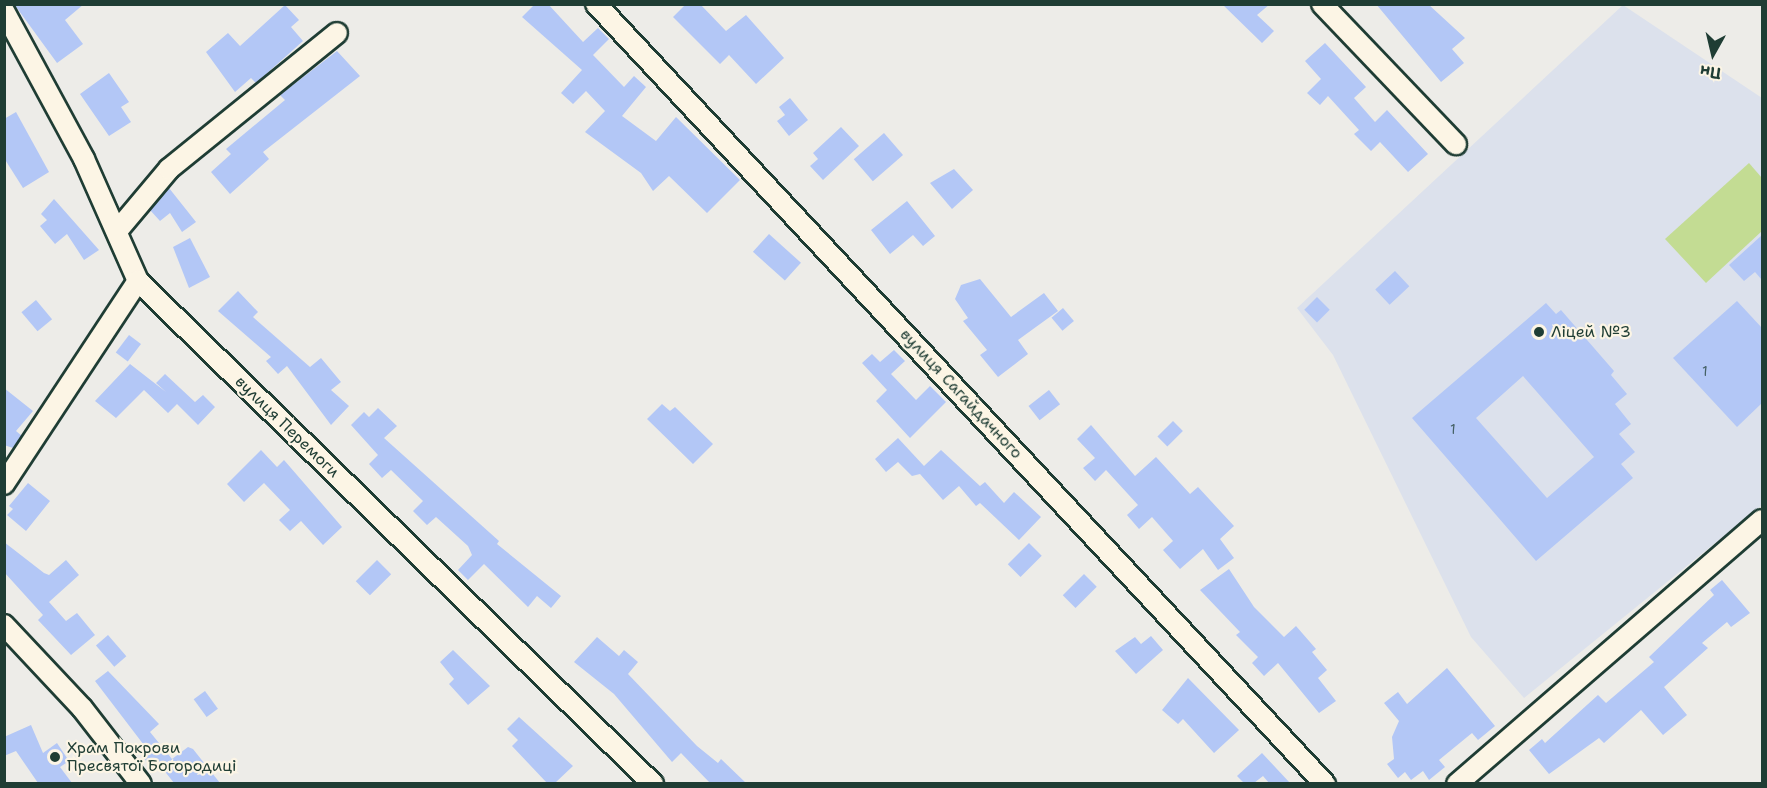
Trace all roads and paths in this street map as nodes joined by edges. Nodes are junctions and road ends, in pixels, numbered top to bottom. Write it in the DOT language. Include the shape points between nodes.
graph roads {
  1 [pos="596,4"];
  2 [pos="1322,4"];
  3 [pos="4,10"];
  4 [pos="337,33"];
  5 [pos="1456,144"];
  6 [pos="117,231"];
  7 [pos="138,281"];
  8 [pos="4,484"];
  9 [pos="1762,520"];
  10 [pos="4,625"];
  11 [pos="141,783"];
  12 [pos="653,783"];
  13 [pos="1325,783"];
  14 [pos="1457,783"];
  1 -- 13 [label="street, вулиця Сагайдачного"];
  2 -- 5 [label="street"];
  3 -- 6 [label="street, вулиця Перемоги"];
  4 -- 6 [label="street" via="169,169"];
  6 -- 7 [label="street, вулиця Перемоги"];
  7 -- 8 [label="street"];
  7 -- 12 [label="street, вулиця Перемоги"];
  9 -- 14 [label="street"];
  10 -- 11 [label="street" via="81,708"];
}
